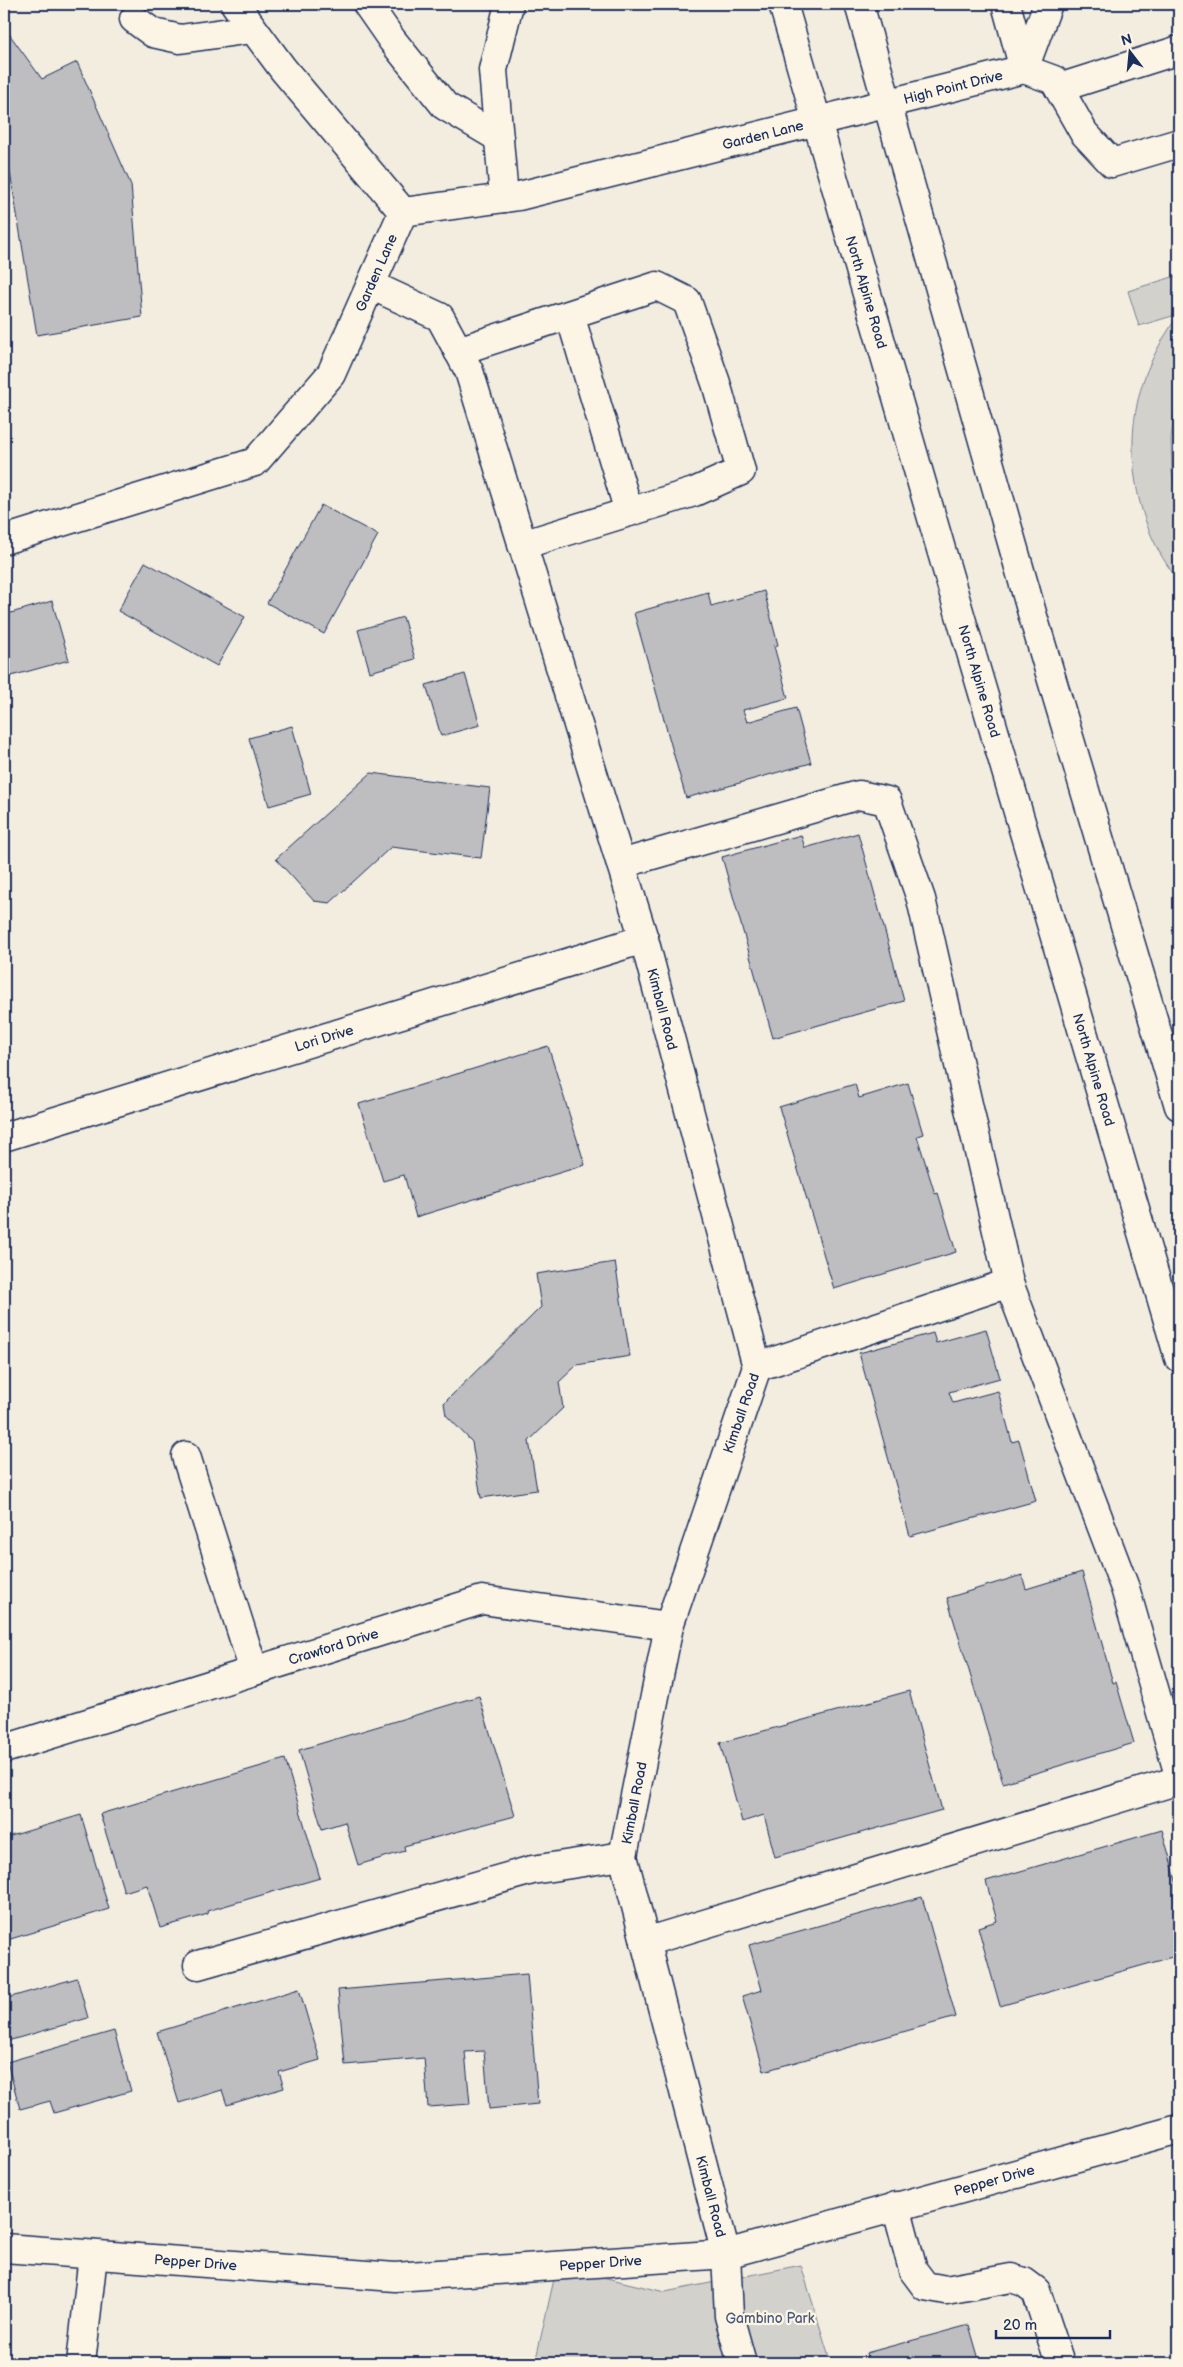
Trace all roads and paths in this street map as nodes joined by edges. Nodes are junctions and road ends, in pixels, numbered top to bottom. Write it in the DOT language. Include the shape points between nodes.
graph roads {
  1 [pos="235,4"];
  2 [pos="367,4"];
  3 [pos="509,4"];
  4 [pos="783,4"];
  5 [pos="859,4"];
  6 [pos="1006,4"];
  7 [pos="1048,4"];
  8 [pos="134,20"];
  9 [pos="252,29"];
  10 [pos="1179,50"];
  11 [pos="1024,69"];
  12 [pos="1059,88"];
  13 [pos="889,102"];
  14 [pos="817,122"];
  15 [pos="499,138"];
  16 [pos="1179,143"];
  17 [pos="504,198"];
  18 [pos="404,212"];
  19 [pos="371,285"];
  20 [pos="570,315"];
  21 [pos="458,351"];
  22 [pos="629,512"];
  23 [pos="4,540"];
  24 [pos="522,545"];
  25 [pos="621,864"];
  26 [pos="644,939"];
  27 [pos="1179,1106"];
  28 [pos="4,1137"];
  29 [pos="1009,1283"];
  30 [pos="1179,1358"];
  31 [pos="757,1367"];
  32 [pos="186,1456"];
  33 [pos="669,1626"];
  34 [pos="254,1671"];
  35 [pos="4,1749"];
  36 [pos="1179,1775"];
  37 [pos="1179,1780"];
  38 [pos="623,1856"];
  39 [pos="645,1942"];
  40 [pos="198,1965"];
  41 [pos="1179,2129"];
  42 [pos="896,2206"];
  43 [pos="4,2248"];
  44 [pos="93,2254"];
  45 [pos="726,2254"];
  46 [pos="81,2363"];
  47 [pos="742,2363"];
  48 [pos="1060,2363"];
  1 -- 9 [label="street"];
  2 -- 15 [label="street" via="445,106"];
  3 -- 15 [label="street" via="493,70"];
  4 -- 14 [label="street, North Alpine Road"];
  5 -- 13 [label="street"];
  6 -- 11 [label="street"];
  7 -- 11 [label="street"];
  8 -- 9 [label="street" via="152,33 180,39"];
  9 -- 18 [label="street"];
  10 -- 12 [label="street"];
  11 -- 12 [label="street" via="1054,80"];
  11 -- 13 [label="street, High Point Drive"];
  12 -- 16 [label="street" via="1084,133 1112,163"];
  13 -- 14 [label="street, High Point Drive"];
  13 -- 27 [label="street" via="1032,613"];
  14 -- 17 [label="street, Garden Lane"];
  14 -- 30 [label="street, North Alpine Road"];
  15 -- 17 [label="street"];
  17 -- 18 [label="street, Garden Lane"];
  18 -- 19 [label="street, Garden Lane"];
  19 -- 21 [label="street, Kimball Road" via="440,317"];
  19 -- 23 [label="street, Garden Lane" via="331,374 255,462"];
  20 -- 21 [label="street"];
  20 -- 22 [label="street"];
  20 -- 22 [label="street" via="657,286 687,301 716,383 741,471 694,492"];
  21 -- 24 [label="street, Kimball Road" via="469,371"];
  22 -- 24 [label="street"];
  24 -- 25 [label="street, Kimball Road"];
  25 -- 26 [label="street, Kimball Road"];
  25 -- 29 [label="street" via="859,795 887,801 921,899"];
  26 -- 28 [label="street, Lori Drive"];
  26 -- 31 [label="street, Kimball Road"];
  29 -- 31 [label="street"];
  29 -- 36 [label="street" via="1125,1588"];
  31 -- 33 [label="street, Kimball Road"];
  32 -- 34 [label="street"];
  33 -- 34 [label="street, Crawford Drive" via="482,1600"];
  33 -- 38 [label="street, Kimball Road"];
  34 -- 35 [label="street, Crawford Drive"];
  37 -- 39 [label="street"];
  38 -- 39 [label="street, Kimball Road"];
  38 -- 40 [label="street" via="532,1870"];
  39 -- 45 [label="street, Kimball Road"];
  41 -- 42 [label="street, Pepper Drive"];
  42 -- 45 [label="street, Pepper Drive"];
  42 -- 48 [label="street" via="913,2270 925,2286 946,2290 1012,2278 1024,2282 1036,2292"];
  43 -- 44 [label="street, Pepper Drive"];
  44 -- 45 [label="street, Pepper Drive" via="395,2277"];
  44 -- 46 [label="street"];
  45 -- 47 [label="street, Kimball Road" via="729,2316"];
}
